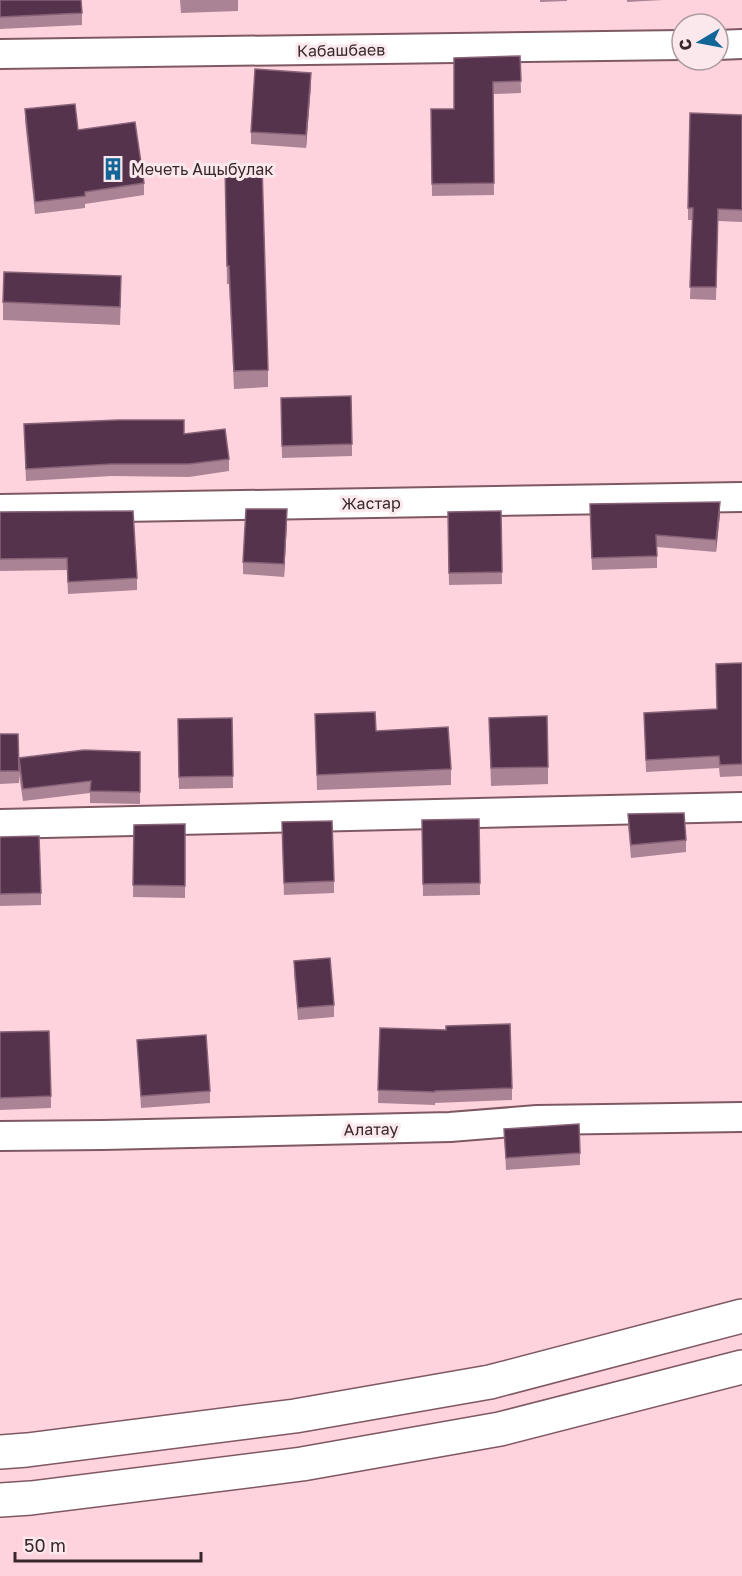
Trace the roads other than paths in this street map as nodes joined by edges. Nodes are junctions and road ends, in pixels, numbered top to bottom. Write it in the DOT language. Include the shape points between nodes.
graph roads {
  1 [pos="670,45"];
  2 [pos="0,54"];
  3 [pos="742,496"];
  4 [pos="0,509"];
  5 [pos="742,807"];
  6 [pos="0,824"];
  7 [pos="742,1118"];
  8 [pos="0,1136"];
  9 [pos="742,1316"];
  10 [pos="742,1367"];
  11 [pos="0,1452"];
  12 [pos="0,1500"];
  1 -- 2 [label="street, Кабашбаев"];
  3 -- 4 [label="street, Жастар"];
  5 -- 6 [label="street"];
  7 -- 8 [label="street, Алатау"];
  9 -- 11 [label="highway" via="479,1384 295,1416"];
  10 -- 12 [label="highway" via="500,1429 302,1464"];
}
